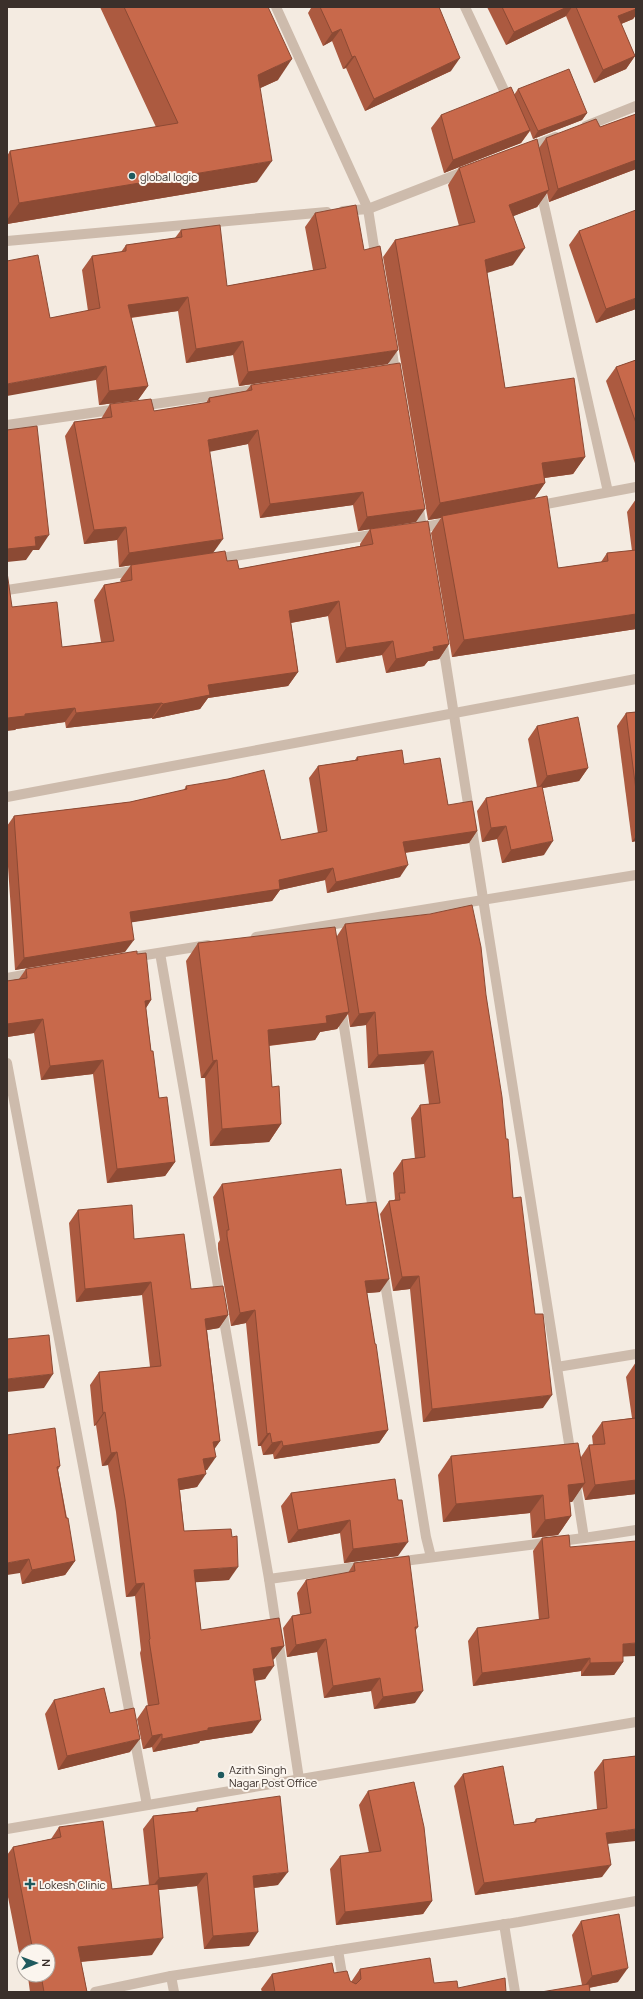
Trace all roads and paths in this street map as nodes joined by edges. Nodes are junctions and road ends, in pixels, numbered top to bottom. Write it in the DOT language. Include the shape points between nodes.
graph roads {
  1 [pos="276,7"];
  2 [pos="465,7"];
  3 [pos="636,106"];
  4 [pos="514,112"];
  5 [pos="516,152"];
  6 [pos="479,166"];
  7 [pos="537,177"];
  8 [pos="368,209"];
  9 [pos="7,240"];
  10 [pos="378,270"];
  11 [pos="389,332"];
  12 [pos="398,386"];
  13 [pos="271,388"];
  14 [pos="7,425"];
  15 [pos="636,486"];
  16 [pos="608,492"];
  17 [pos="417,496"];
  18 [pos="523,508"];
  19 [pos="461,520"];
  20 [pos="422,528"];
  21 [pos="406,530"];
  22 [pos="391,532"];
  23 [pos="425,543"];
  24 [pos="203,561"];
  25 [pos="148,569"];
  26 [pos="7,590"];
  27 [pos="440,628"];
  28 [pos="636,679"];
  29 [pos="455,713"];
  30 [pos="7,797"];
  31 [pos="636,875"];
  32 [pos="484,900"];
  33 [pos="244,939"];
  34 [pos="221,943"];
  35 [pos="160,953"];
  36 [pos="122,959"];
  37 [pos="45,972"];
  38 [pos="7,978"];
  39 [pos="339,996"];
  40 [pos="7,1063"];
  41 [pos="375,1224"];
  42 [pos="382,1263"];
  43 [pos="636,1354"];
  44 [pos="557,1367"];
  45 [pos="636,1530"];
  46 [pos="584,1538"];
  47 [pos="431,1557"];
  48 [pos="269,1579"];
  49 [pos="636,1722"];
  50 [pos="299,1779"];
  51 [pos="147,1805"];
  52 [pos="7,1829"];
  53 [pos="636,1901"];
  54 [pos="504,1924"];
  55 [pos="338,1950"];
  56 [pos="171,1976"];
  57 [pos="95,1992"];
  58 [pos="174,1992"];
  59 [pos="345,1992"];
  60 [pos="514,1992"];
  1 -- 8 [label="street"];
  2 -- 4 [label="street"];
  3 -- 5 [label="street"];
  6 -- 8 [label="street"];
  7 -- 16 [label="street"];
  8 -- 9 [label="street"];
  8 -- 10 [label="street"];
  11 -- 12 [label="street" via="391,371"];
  13 -- 14 [label="street"];
  15 -- 16 [label="street"];
  16 -- 18 [label="street"];
  17 -- 20 [label="street"];
  19 -- 20 [label="street"];
  20 -- 21 [label="street"];
  20 -- 23 [label="street"];
  22 -- 24 [label="street"];
  25 -- 26 [label="street"];
  27 -- 29 [label="street"];
  28 -- 29 [label="street"];
  29 -- 30 [label="street"];
  29 -- 32 [label="street"];
  31 -- 32 [label="street"];
  32 -- 33 [label="street" via="328,929"];
  32 -- 44 [label="street"];
  34 -- 35 [label="street"];
  35 -- 36 [label="street"];
  35 -- 48 [label="street"];
  37 -- 38 [label="street"];
  39 -- 41 [label="street"];
  40 -- 51 [label="street"];
  42 -- 47 [label="street"];
  43 -- 44 [label="street"];
  44 -- 46 [label="street"];
  45 -- 46 [label="street"];
  46 -- 47 [label="street"];
  47 -- 48 [label="street"];
  48 -- 50 [label="street"];
  49 -- 50 [label="street"];
  50 -- 51 [label="street"];
  51 -- 52 [label="street"];
  53 -- 54 [label="street"];
  54 -- 55 [label="street"];
  54 -- 60 [label="street"];
  55 -- 56 [label="street"];
  55 -- 59 [label="street"];
  56 -- 57 [label="street"];
  56 -- 58 [label="street"];
}
